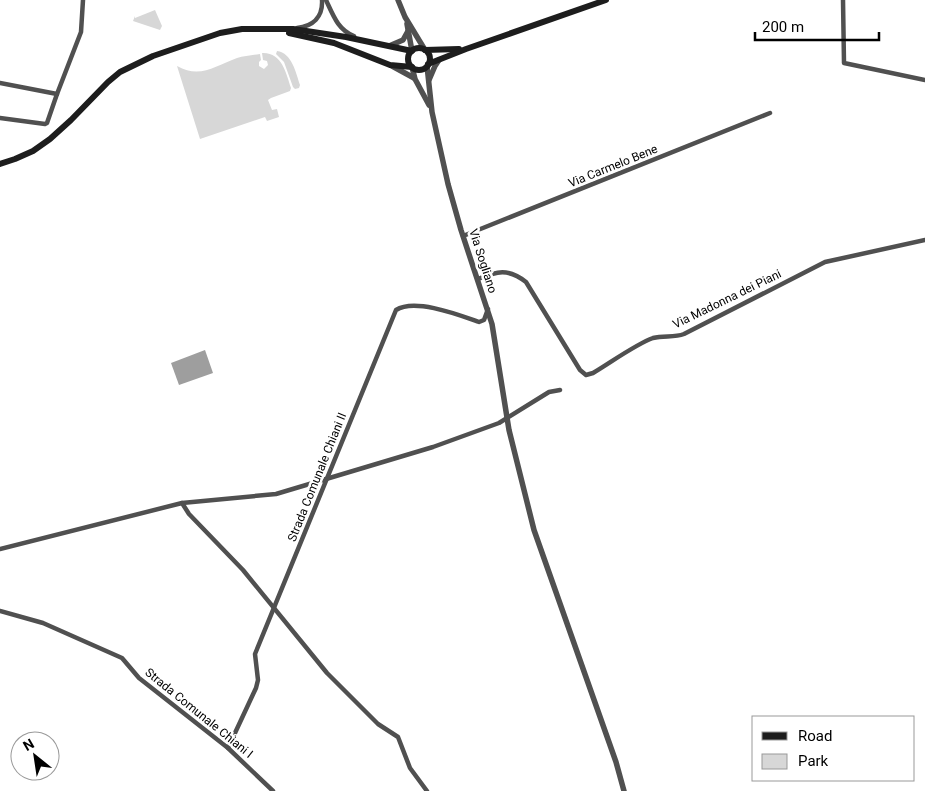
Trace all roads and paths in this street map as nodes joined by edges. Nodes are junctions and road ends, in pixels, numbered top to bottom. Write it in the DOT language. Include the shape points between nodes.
graph roads {
  1 [pos="83,0"];
  2 [pos="324,0"];
  3 [pos="398,0"];
  4 [pos="606,0"];
  5 [pos="843,0"];
  6 [pos="405,17"];
  7 [pos="270,30"];
  8 [pos="280,30"];
  9 [pos="408,31"];
  10 [pos="377,45"];
  11 [pos="389,47"];
  12 [pos="466,49"];
  13 [pos="425,50"];
  14 [pos="412,51"];
  15 [pos="439,60"];
  16 [pos="390,65"];
  17 [pos="428,65"];
  18 [pos="412,67"];
  19 [pos="415,79"];
  20 [pos="925,80"];
  21 [pos="429,82"];
  22 [pos="0,83"];
  23 [pos="57,94"];
  24 [pos="432,112"];
  25 [pos="770,113"];
  26 [pos="0,118"];
  27 [pos="0,164"];
  28 [pos="463,236"];
  29 [pos="925,240"];
  30 [pos="478,279"];
  31 [pos="488,309"];
  32 [pos="560,390"];
  33 [pos="507,419"];
  34 [pos="327,478"];
  35 [pos="182,503"];
  36 [pos="0,548"];
  37 [pos="275,608"];
  38 [pos="0,611"];
  39 [pos="228,748"];
  40 [pos="273,791"];
  41 [pos="427,791"];
  42 [pos="624,791"];
  1 -- 23 [label="street" via="81,32"];
  2 -- 8 [label="street" via="320,16 308,26"];
  2 -- 10 [label="street" via="343,30"];
  3 -- 6 [label="street, Via Sogliano"];
  4 -- 12 [label="main road"];
  5 -- 20 [label="street" via="844,63"];
  6 -- 9 [label="street, Via Sogliano"];
  6 -- 13 [label="street, Via Sogliano"];
  7 -- 8 [label="main road"];
  7 -- 16 [label="main road" via="334,43"];
  7 -- 27 [label="main road" via="242,29 220,33 137,63 108,82 50,139 33,151"];
  8 -- 10 [label="main road" via="320,33"];
  9 -- 11 [label="street" via="403,40"];
  9 -- 14 [label="street, Via Sogliano"];
  10 -- 11 [label="main road"];
  11 -- 14 [label="main road"];
  12 -- 13 [label="main road"];
  12 -- 15 [label="main road"];
  13 -- 14 [label="main road" via="418,48"];
  13 -- 17 [label="main road, Via Sogliano" via="429,55"];
  14 -- 18 [label="main road, Via Sogliano" via="409,61"];
  15 -- 17 [label="main road"];
  15 -- 21 [label="street"];
  16 -- 18 [label="main road"];
  16 -- 19 [label="street"];
  17 -- 18 [label="main road" via="419,69"];
  17 -- 21 [label="street, Via Sogliano"];
  18 -- 19 [label="street, Via Sogliano"];
  19 -- 24 [label="street, Via Sogliano"];
  21 -- 24 [label="street, Via Sogliano"];
  22 -- 23 [label="street"];
  23 -- 26 [label="street" via="45,124"];
  24 -- 28 [label="street, Via Sogliano"];
  25 -- 28 [label="street, Via Carmelo Bene"];
  28 -- 30 [label="street, Via Sogliano"];
  29 -- 30 [label="street, Via Madonna dei Piani" via="825,262 684,334 650,339 586,375 526,282 508,272 495,272"];
  30 -- 31 [label="street, Via Sogliano"];
  31 -- 33 [label="street, Via Sogliano"];
  31 -- 34 [label="street, Strada Comunale Chiani II" via="484,320 479,322 453,313 410,305 396,310"];
  32 -- 33 [label="street" via="549,392"];
  33 -- 34 [label="street" via="433,447"];
  33 -- 42 [label="street, Via Sogliano" via="534,530"];
  34 -- 35 [label="street" via="276,494"];
  34 -- 37 [label="street, Strada Comunale Chiani II"];
  35 -- 36 [label="street"];
  35 -- 37 [label="street"];
  37 -- 39 [label="street, Strada Comunale Chiani II" via="255,654 256,688"];
  37 -- 41 [label="street" via="327,673 378,724 398,737 410,768"];
  38 -- 39 [label="street, Strada Comunale Chiani I" via="43,623 122,658 139,678"];
  39 -- 40 [label="street, Strada Comunale Chiani I"];
}
